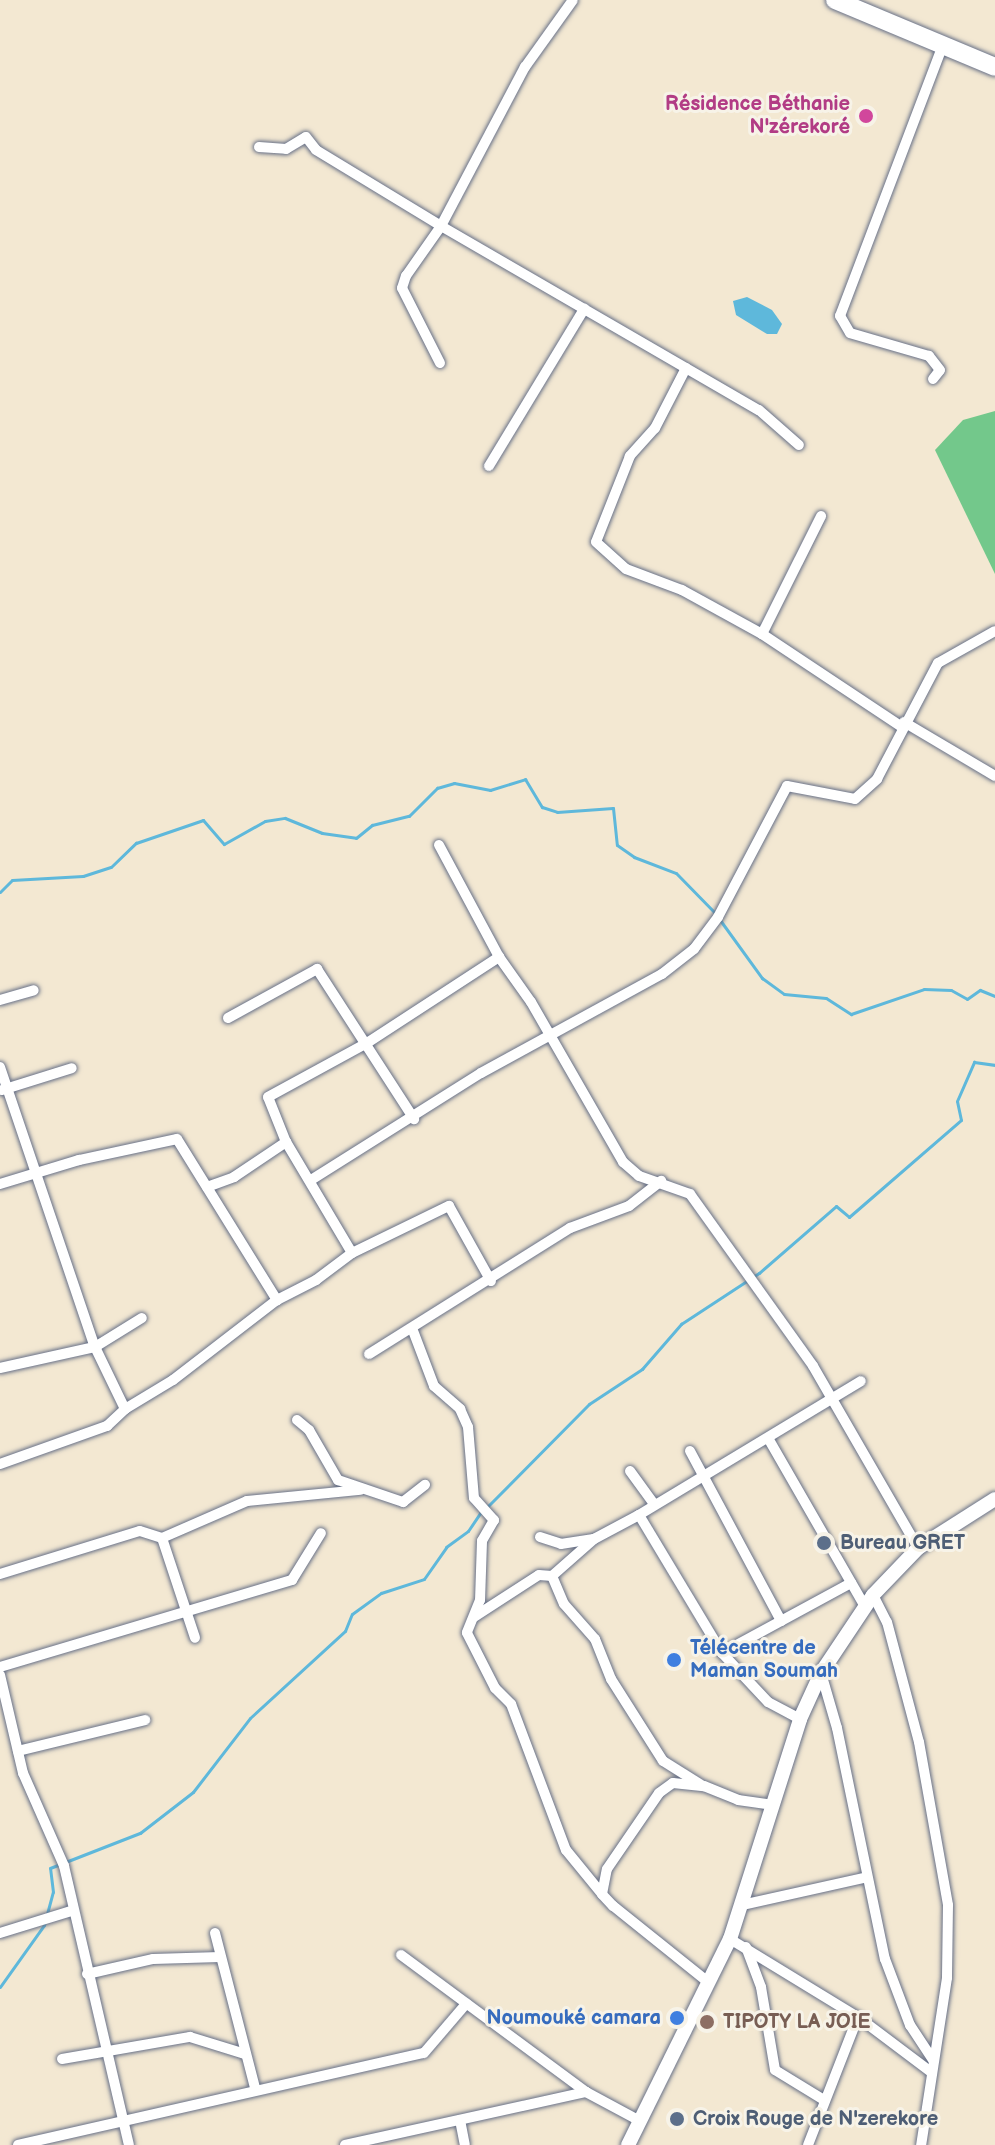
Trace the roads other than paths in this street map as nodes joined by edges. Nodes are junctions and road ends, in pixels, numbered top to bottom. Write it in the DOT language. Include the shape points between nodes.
graph roads {
  1 [pos="573,0"];
  2 [pos="835,0"];
  3 [pos="866,6"];
  4 [pos="942,47"];
  5 [pos="995,67"];
  6 [pos="259,147"];
  7 [pos="441,226"];
  8 [pos="584,309"];
  9 [pos="440,363"];
  10 [pos="686,368"];
  11 [pos="933,379"];
  12 [pos="799,445"];
  13 [pos="489,466"];
  14 [pos="821,516"];
  15 [pos="995,631"];
  16 [pos="762,634"];
  17 [pos="903,725"];
  18 [pos="995,776"];
  19 [pos="439,845"];
  20 [pos="499,957"];
  21 [pos="34,990"];
  22 [pos="0,1000"];
  23 [pos="228,1018"];
  24 [pos="549,1038"];
  25 [pos="367,1043"];
  26 [pos="0,1067"];
  27 [pos="72,1068"];
  28 [pos="3,1090"];
  29 [pos="414,1119"];
  30 [pos="286,1142"];
  31 [pos="34,1174"];
  32 [pos="311,1180"];
  33 [pos="661,1181"];
  34 [pos="0,1184"];
  35 [pos="207,1187"];
  36 [pos="352,1253"];
  37 [pos="491,1281"];
  38 [pos="277,1300"];
  39 [pos="142,1318"];
  40 [pos="412,1328"];
  41 [pos="95,1347"];
  42 [pos="369,1354"];
  43 [pos="0,1368"];
  44 [pos="861,1381"];
  45 [pos="832,1397"];
  46 [pos="125,1409"];
  47 [pos="297,1420"];
  48 [pos="768,1438"];
  49 [pos="690,1451"];
  50 [pos="0,1464"];
  51 [pos="630,1471"];
  52 [pos="702,1474"];
  53 [pos="425,1485"];
  54 [pos="360,1490"];
  55 [pos="995,1499"];
  56 [pos="654,1504"];
  57 [pos="639,1515"];
  58 [pos="321,1533"];
  59 [pos="540,1537"];
  60 [pos="162,1538"];
  61 [pos="594,1539"];
  62 [pos="918,1548"];
  63 [pos="0,1574"];
  64 [pos="552,1576"];
  65 [pos="851,1583"];
  66 [pos="869,1601"];
  67 [pos="185,1610"];
  68 [pos="471,1620"];
  69 [pos="781,1621"];
  70 [pos="195,1638"];
  71 [pos="722,1653"];
  72 [pos="0,1667"];
  73 [pos="821,1673"];
  74 [pos="0,1675"];
  75 [pos="800,1719"];
  76 [pos="145,1720"];
  77 [pos="18,1751"];
  78 [pos="704,1786"];
  79 [pos="772,1805"];
  80 [pos="864,1878"];
  81 [pos="602,1894"];
  82 [pos="742,1905"];
  83 [pos="71,1911"];
  84 [pos="0,1933"];
  85 [pos="215,1933"];
  86 [pos="730,1939"];
  87 [pos="746,1947"];
  88 [pos="401,1955"];
  89 [pos="220,1957"];
  90 [pos="87,1974"];
  91 [pos="708,1982"];
  92 [pos="466,2004"];
  93 [pos="858,2017"];
  94 [pos="106,2049"];
  95 [pos="245,2054"];
  96 [pos="62,2059"];
  97 [pos="933,2060"];
  98 [pos="931,2072"];
  99 [pos="255,2088"];
  100 [pos="586,2092"];
  101 [pos="824,2100"];
  102 [pos="123,2118"];
  103 [pos="460,2120"];
  104 [pos="640,2121"];
  105 [pos="18,2145"];
  106 [pos="129,2145"];
  107 [pos="345,2145"];
  108 [pos="465,2145"];
  109 [pos="628,2145"];
  110 [pos="808,2145"];
  111 [pos="921,2145"];
  1 -- 7 [label="street" via="525,67"];
  2 -- 3 [label="highway"];
  3 -- 4 [label="highway"];
  4 -- 5 [label="highway"];
  4 -- 11 [label="street" via="840,316 850,333 929,356 940,370"];
  6 -- 7 [label="street" via="286,149 306,137 316,150"];
  7 -- 8 [label="street"];
  7 -- 9 [label="street" via="402,288"];
  8 -- 10 [label="street"];
  8 -- 13 [label="street"];
  10 -- 12 [label="street" via="759,410"];
  10 -- 16 [label="street" via="655,428 630,456 596,542 626,569 682,590"];
  14 -- 16 [label="street"];
  15 -- 17 [label="street" via="938,663"];
  16 -- 17 [label="street"];
  17 -- 18 [label="street"];
  17 -- 24 [label="street" via="877,779 855,799 787,786 718,917 694,949 662,974"];
  19 -- 20 [label="street"];
  20 -- 24 [label="street"];
  20 -- 25 [label="street"];
  21 -- 22 [label="street"];
  23 -- 25 [label="street" via="317,969"];
  24 -- 29 [label="street" via="481,1073"];
  24 -- 33 [label="street" via="623,1162 639,1176"];
  25 -- 29 [label="street"];
  25 -- 30 [label="street" via="268,1097"];
  26 -- 28 [label="street"];
  27 -- 28 [label="street"];
  28 -- 31 [label="street"];
  29 -- 32 [label="street"];
  30 -- 32 [label="street"];
  30 -- 35 [label="street" via="234,1177"];
  31 -- 34 [label="street"];
  31 -- 35 [label="street" via="177,1139"];
  31 -- 41 [label="street"];
  32 -- 36 [label="street"];
  33 -- 37 [label="street" via="629,1206 570,1228"];
  33 -- 45 [label="street" via="690,1194"];
  35 -- 38 [label="street"];
  36 -- 37 [label="street" via="449,1206"];
  36 -- 38 [label="street"];
  37 -- 40 [label="street"];
  38 -- 46 [label="street" via="173,1380"];
  39 -- 41 [label="street"];
  40 -- 42 [label="street"];
  40 -- 68 [label="street" via="434,1386 460,1409 468,1427 474,1498 494,1520 482,1541 480,1600"];
  41 -- 43 [label="street"];
  41 -- 46 [label="street"];
  44 -- 45 [label="street"];
  45 -- 48 [label="street"];
  45 -- 62 [label="street"];
  46 -- 50 [label="street" via="107,1426"];
  47 -- 54 [label="street" via="309,1430 338,1480"];
  48 -- 52 [label="street"];
  48 -- 65 [label="street"];
  49 -- 52 [label="street"];
  51 -- 56 [label="street"];
  52 -- 56 [label="street"];
  52 -- 69 [label="street"];
  53 -- 54 [label="street" via="403,1502"];
  54 -- 60 [label="street" via="247,1501"];
  55 -- 62 [label="street"];
  56 -- 57 [label="street"];
  57 -- 61 [label="street"];
  57 -- 71 [label="street"];
  58 -- 67 [label="street" via="292,1580"];
  59 -- 61 [label="street" via="561,1544"];
  60 -- 63 [label="street" via="140,1531"];
  60 -- 67 [label="street"];
  61 -- 64 [label="street"];
  62 -- 66 [label="street"];
  64 -- 68 [label="street" via="539,1575"];
  64 -- 78 [label="street" via="564,1604 595,1639 611,1679 663,1761"];
  65 -- 66 [label="street"];
  65 -- 69 [label="street"];
  66 -- 73 [label="street"];
  66 -- 97 [label="street" via="887,1622 919,1742 948,1905 947,1978"];
  67 -- 70 [label="street"];
  67 -- 72 [label="street"];
  68 -- 81 [label="street" via="467,1633 495,1688 511,1704 562,1828 566,1850"];
  69 -- 71 [label="street"];
  71 -- 75 [label="street" via="768,1702"];
  73 -- 75 [label="street"];
  73 -- 80 [label="street" via="837,1728"];
  74 -- 77 [label="street"];
  75 -- 79 [label="street"];
  76 -- 77 [label="street"];
  77 -- 83 [label="street" via="61,1861"];
  78 -- 79 [label="street" via="738,1800"];
  78 -- 81 [label="street" via="673,1783 659,1793 607,1869"];
  79 -- 82 [label="street"];
  80 -- 82 [label="street"];
  80 -- 97 [label="street" via="905,2012"];
  81 -- 91 [label="street"];
  82 -- 86 [label="street"];
  83 -- 84 [label="street"];
  83 -- 90 [label="street"];
  85 -- 89 [label="street"];
  86 -- 87 [label="street"];
  86 -- 91 [label="street"];
  87 -- 93 [label="street"];
  87 -- 101 [label="street" via="761,1987 775,2070"];
  88 -- 92 [label="street"];
  89 -- 90 [label="street" via="153,1959"];
  89 -- 95 [label="street"];
  90 -- 94 [label="street"];
  91 -- 104 [label="street"];
  92 -- 99 [label="street" via="424,2053"];
  92 -- 100 [label="street"];
  93 -- 98 [label="street"];
  93 -- 101 [label="street"];
  94 -- 95 [label="street" via="190,2037"];
  94 -- 96 [label="street"];
  94 -- 102 [label="street"];
  95 -- 99 [label="street"];
  97 -- 98 [label="street"];
  98 -- 111 [label="street"];
  99 -- 102 [label="street"];
  100 -- 103 [label="street"];
  100 -- 104 [label="street"];
  101 -- 110 [label="street"];
  102 -- 105 [label="street"];
  102 -- 106 [label="street"];
  103 -- 107 [label="street"];
  103 -- 108 [label="street"];
  104 -- 109 [label="street"];
}
